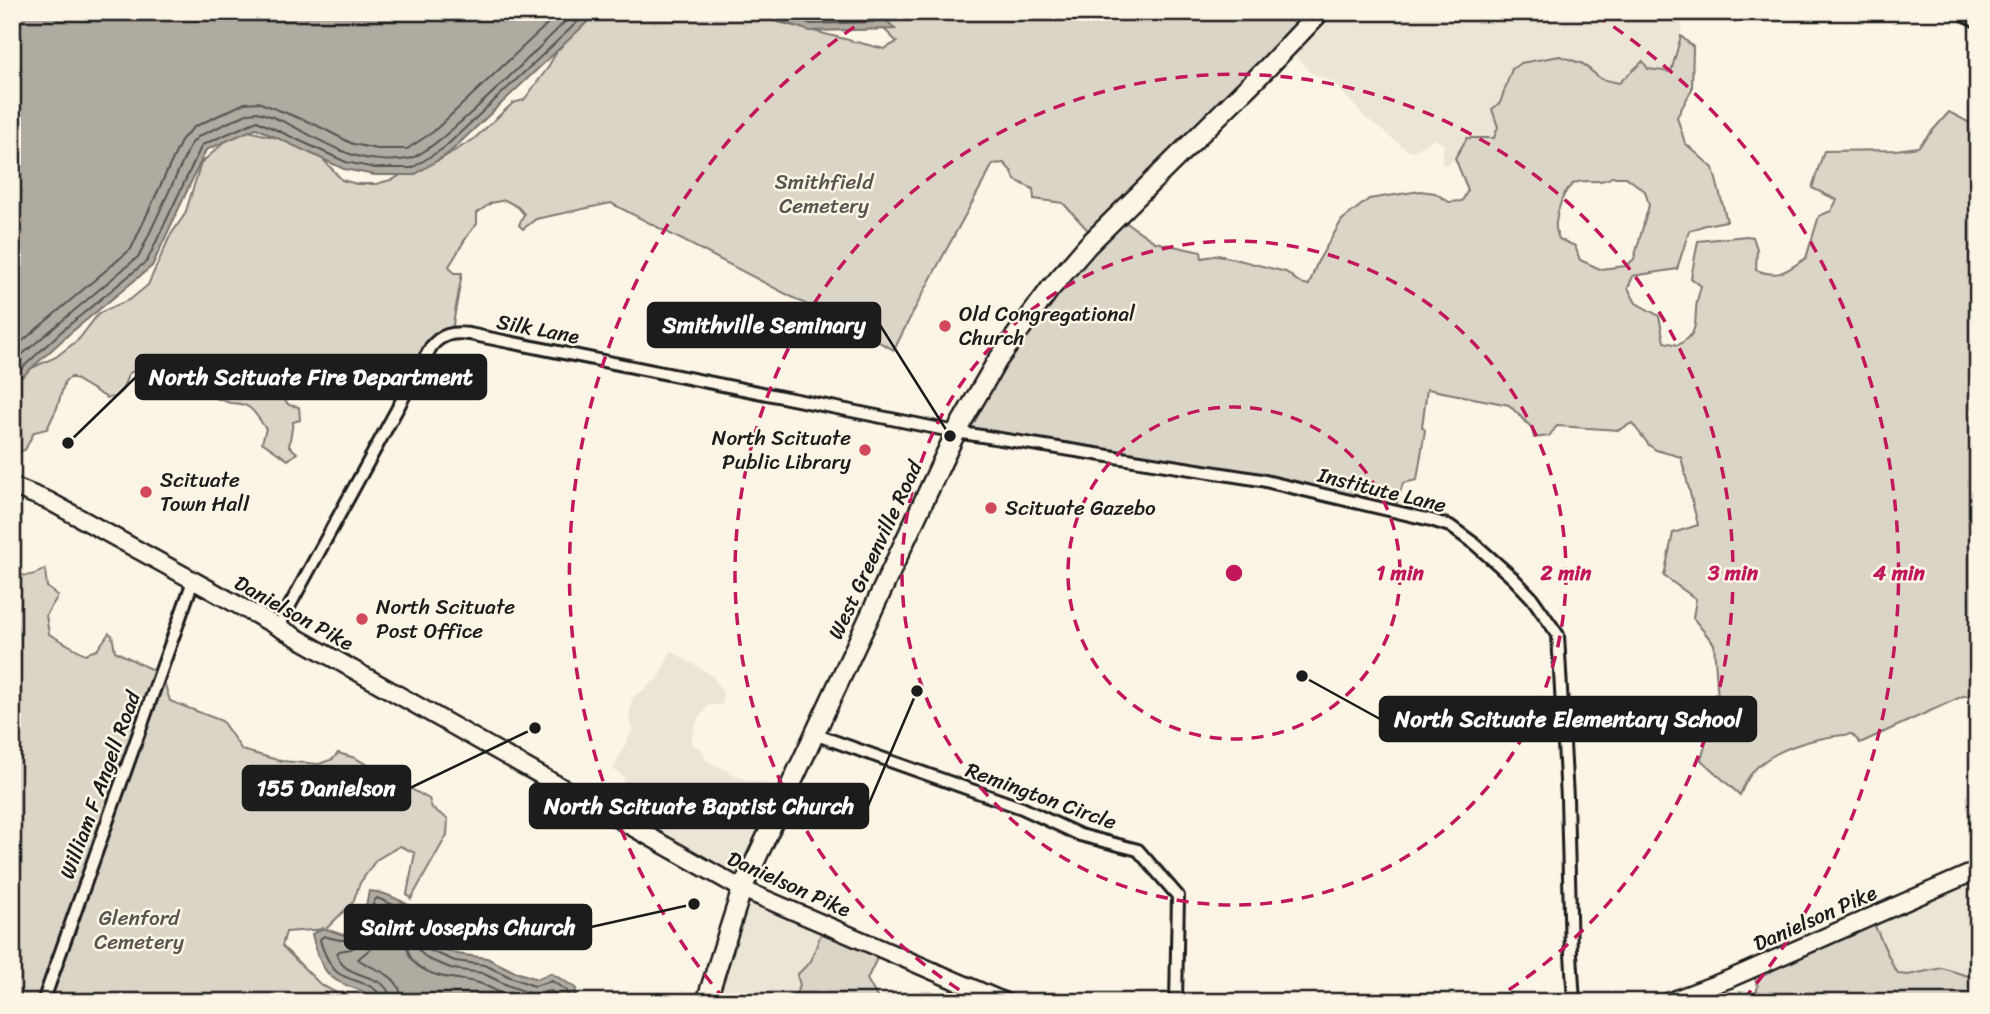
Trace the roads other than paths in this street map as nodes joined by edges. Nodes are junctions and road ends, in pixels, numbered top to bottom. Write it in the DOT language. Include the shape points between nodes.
graph roads {
  1 [pos="1320,12"];
  2 [pos="1967,12"];
  3 [pos="1978,18"];
  4 [pos="956,432"];
  5 [pos="12,485"];
  6 [pos="193,580"];
  7 [pos="278,627"];
  8 [pos="814,734"];
  9 [pos="1978,870"];
  10 [pos="742,889"];
  11 [pos="43,1002"];
  12 [pos="706,1002"];
  13 [pos="1005,1002"];
  14 [pos="1176,1002"];
  15 [pos="1574,1002"];
  16 [pos="1668,1002"];
  1 -- 4 [label="main road, West Greenville Road" via="1057,280 996,361"];
  2 -- 3 [label="main road"];
  4 -- 7 [label="street, Silk Lane" via="482,337 442,336 431,347"];
  4 -- 8 [label="main road, West Greenville Road"];
  4 -- 15 [label="street, Institute Lane" via="1261,480 1431,520 1450,526 1513,578 1558,635 1561,652"];
  5 -- 6 [label="main road, Danielson Pike"];
  6 -- 7 [label="main road, Danielson Pike"];
  6 -- 11 [label="street, William F Angell Road"];
  7 -- 10 [label="main road, Danielson Pike"];
  8 -- 10 [label="main road, West Greenville Road"];
  8 -- 14 [label="street, Remington Circle" via="1022,808 1080,835 1138,850 1178,896"];
  9 -- 16 [label="main road, Danielson Pike"];
  10 -- 12 [label="main road, West Greenville Road"];
  10 -- 13 [label="main road, Danielson Pike"];
}
